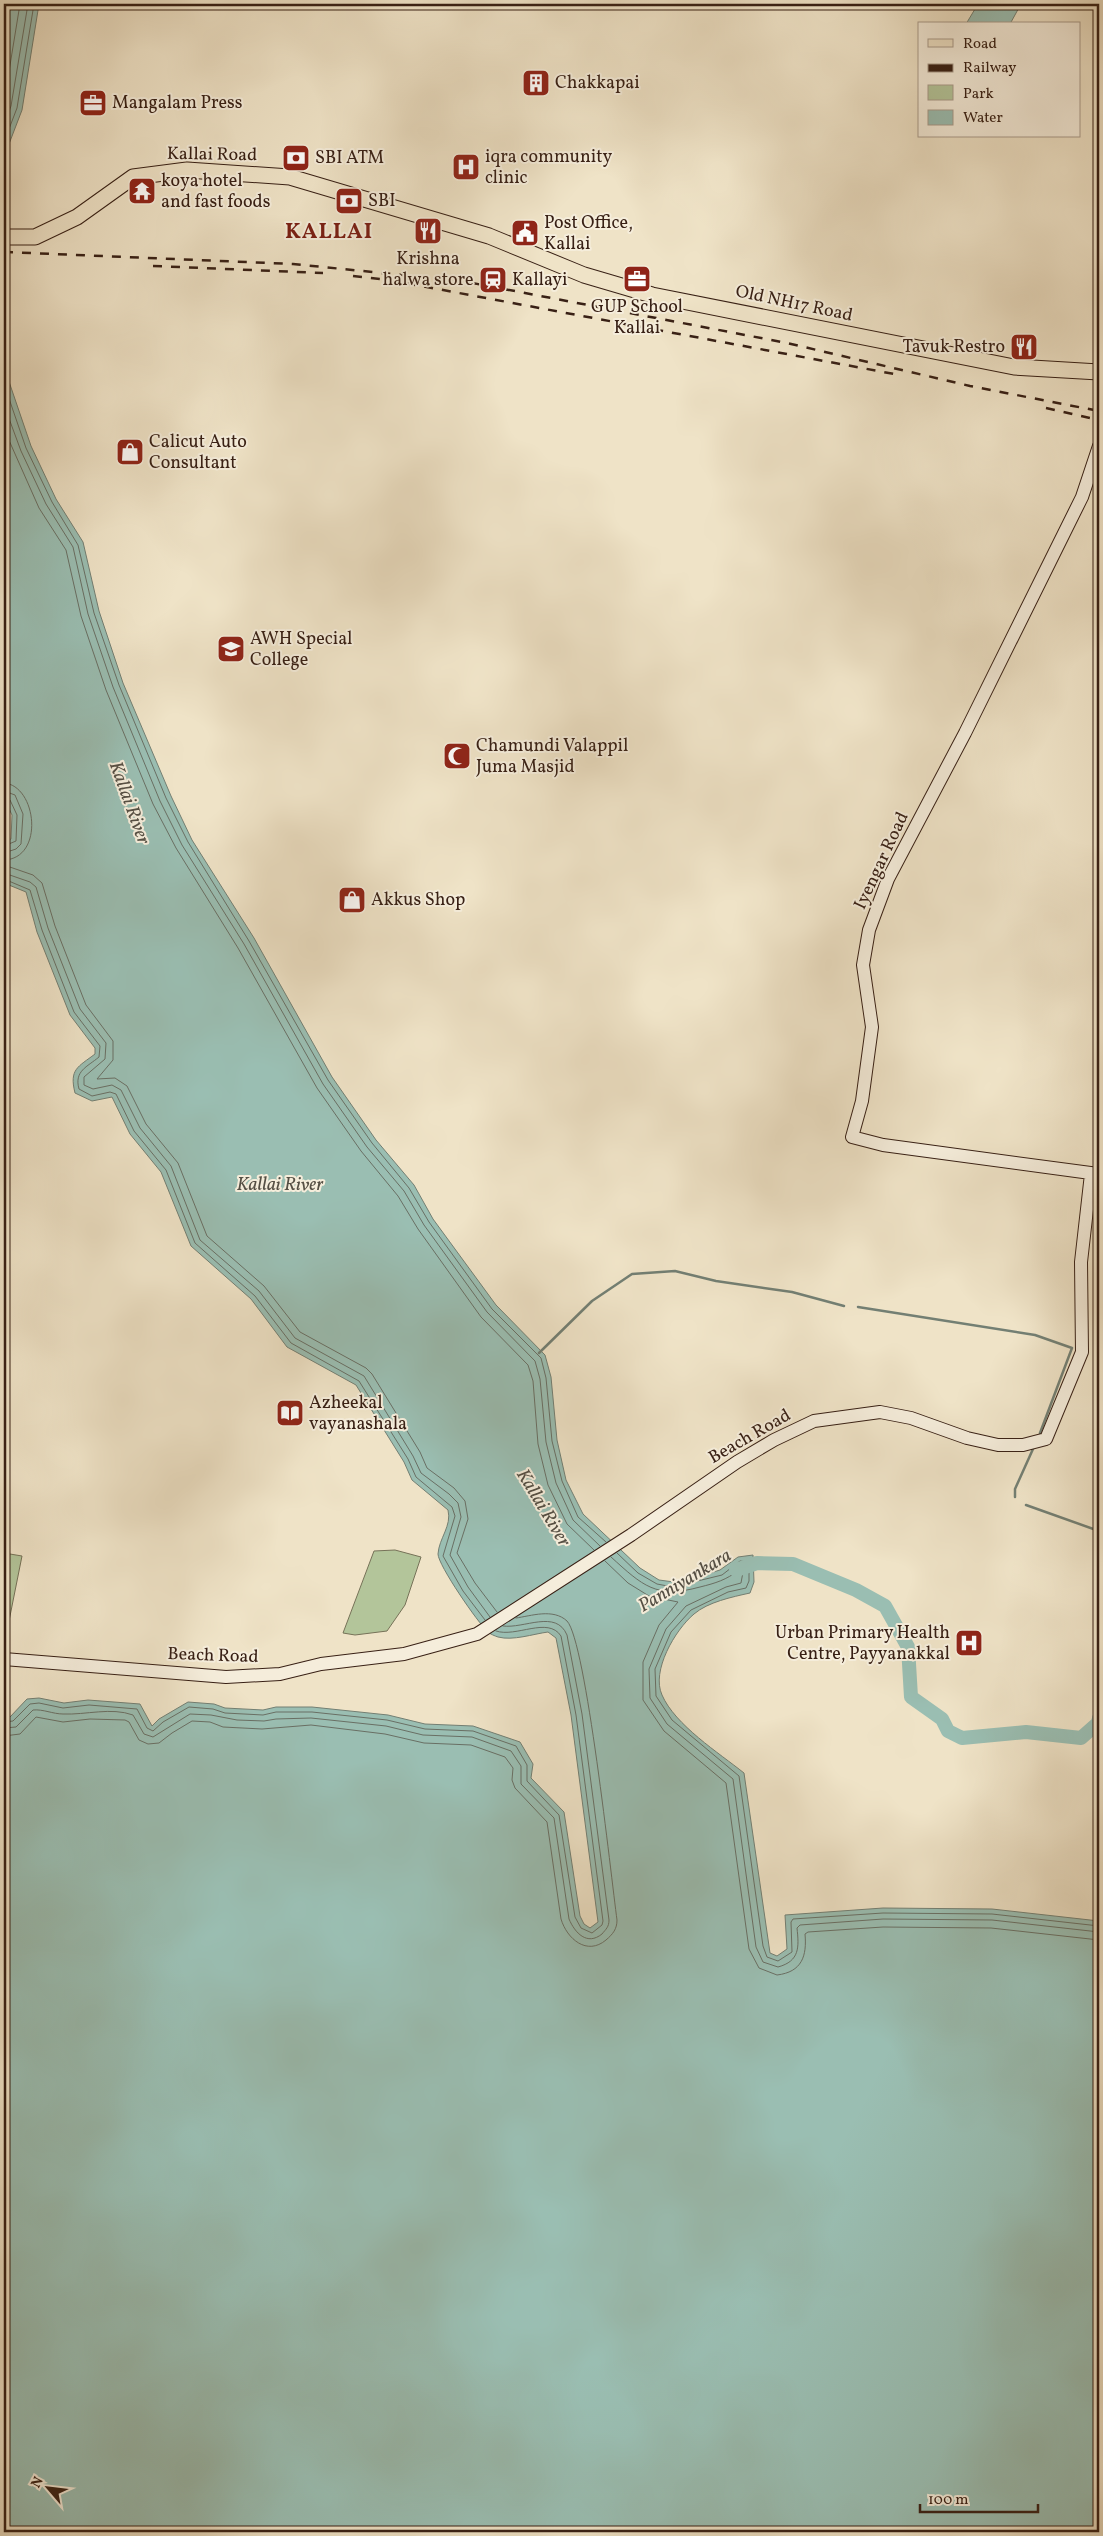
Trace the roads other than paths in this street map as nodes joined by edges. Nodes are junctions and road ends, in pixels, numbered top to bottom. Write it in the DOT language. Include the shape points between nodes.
graph roads {
  1 [pos="489,236"];
  2 [pos="9,237"];
  3 [pos="1099,372"];
  4 [pos="1099,446"];
  5 [pos="1095,1174"];
  6 [pos="4,1659"];
  1 -- 2 [label="main road, Kallai Road" via="290,177 187,170 133,177 76,218 35,237"];
  1 -- 3 [label="main road, Old NH17 Road" via="584,275 652,295 1014,367"];
  4 -- 5 [label="main road, Iyengar Road" via="1082,496 966,733 888,879 869,930 863,966 872,1027 862,1101 852,1137 884,1145"];
  5 -- 6 [label="main road, Beach Road" via="1081,1262 1082,1352 1046,1440 1023,1445 998,1445 967,1438 911,1418 880,1412 814,1421 737,1462 631,1536 477,1634 404,1654 321,1664 280,1674 226,1677"];
}
